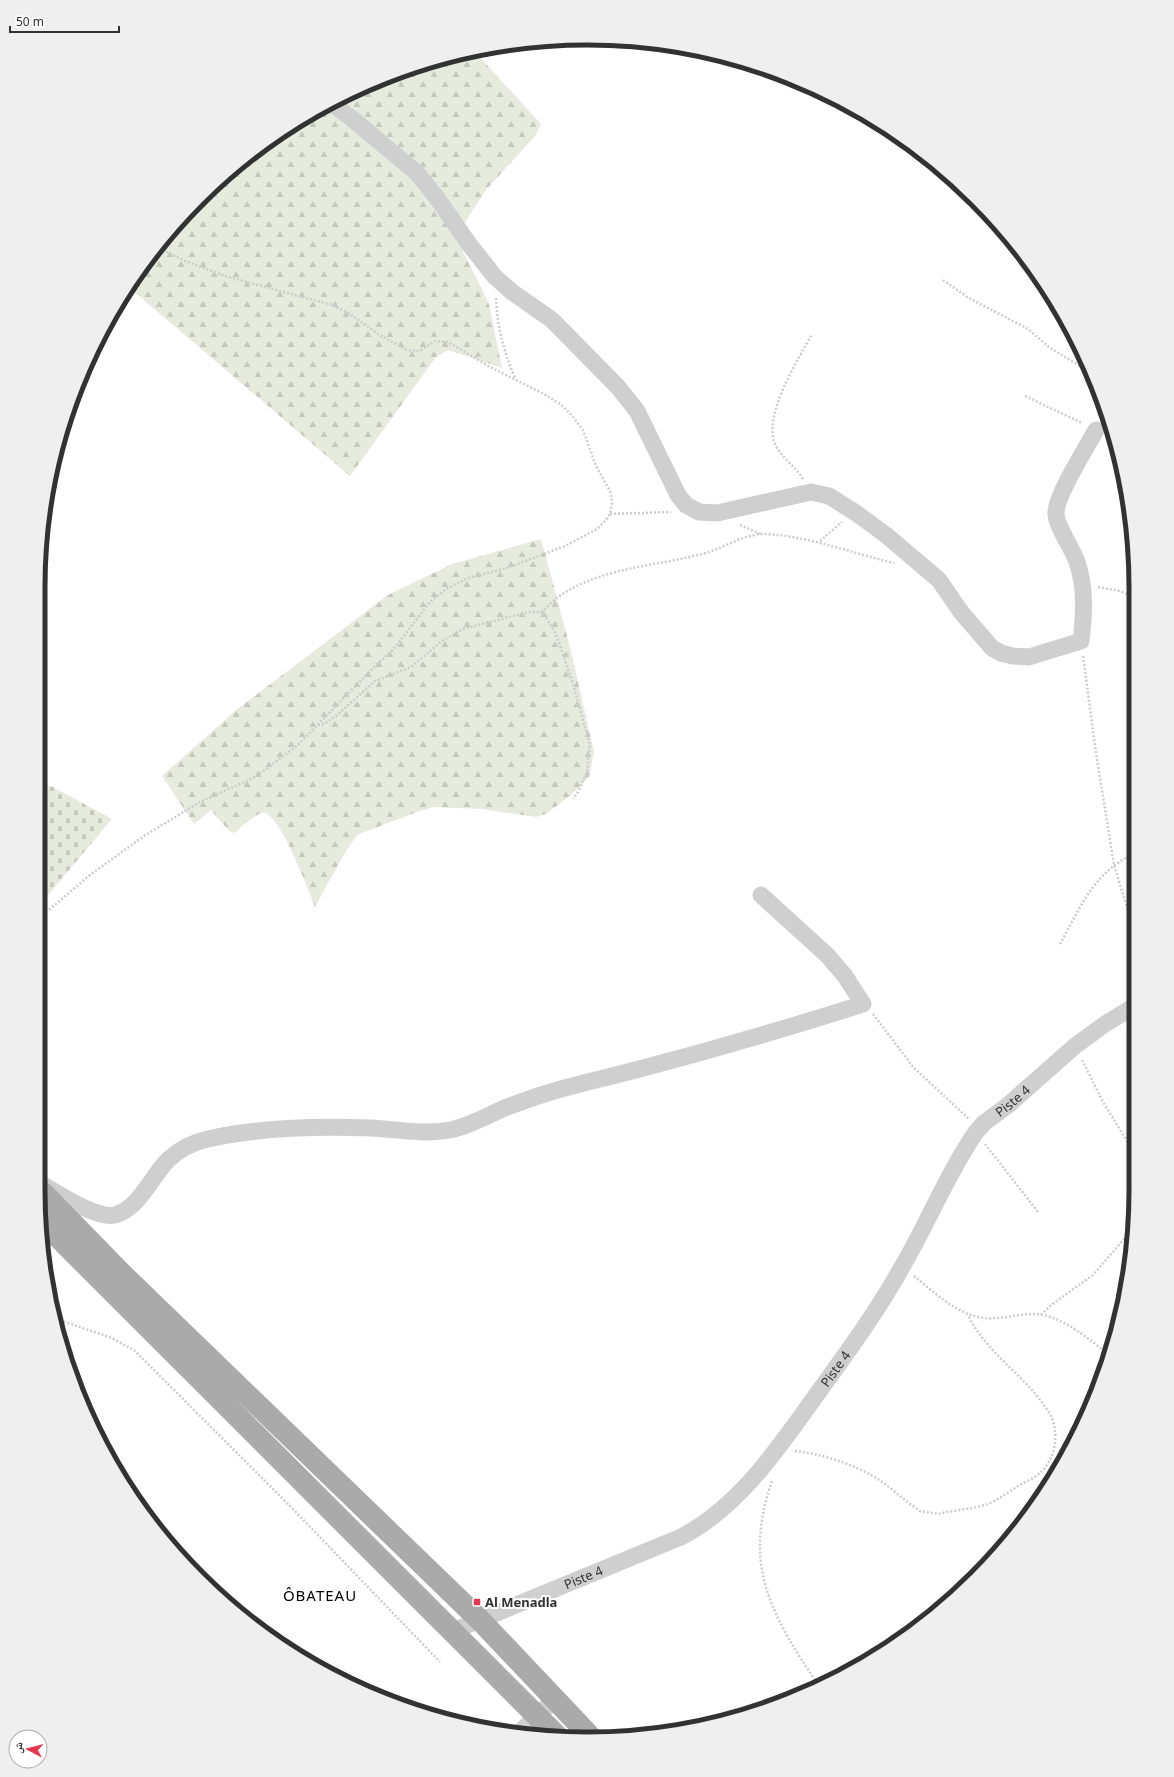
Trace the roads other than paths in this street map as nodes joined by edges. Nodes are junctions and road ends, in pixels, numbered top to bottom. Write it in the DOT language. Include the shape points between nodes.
graph roads {
  1 [pos="336,107"];
  2 [pos="1096,430"];
  3 [pos="761,895"];
  4 [pos="1129,1009"];
  5 [pos="45,1186"];
  6 [pos="45,1195"];
  7 [pos="46,1225"];
  8 [pos="480,1620"];
  9 [pos="453,1631"];
  10 [pos="554,1700"];
  11 [pos="537,1716"];
  12 [pos="524,1728"];
  13 [pos="552,1731"];
  14 [pos="586,1732"];
  1 -- 2 [label="street" via="417,174 495,277 552,320 618,387 637,411 678,495 686,505 697,511 718,513 811,492 829,496 886,535 939,580 961,612 992,648 1001,653 1029,657 1081,641 1084,619 1083,585 1071,547 1058,526 1056,511 1058,501 1074,468"];
  3 -- 5 [label="street" via="827,955 845,976 862,1004 762,1035 543,1094 451,1130 432,1132 369,1128 297,1129 208,1139 177,1152 167,1160 149,1186 127,1209 113,1215 91,1212"];
  4 -- 8 [label="street, Piste 4" via="1075,1046 978,1130 902,1267 855,1341 791,1431 763,1466 718,1513 681,1538"];
  6 -- 8 [label="main road" via="126,1278"];
  7 -- 9 [label="main road"];
  8 -- 9 [label="street, Piste 4"];
  8 -- 10 [label="main road"];
  9 -- 11 [label="main road"];
  10 -- 11 [label="street"];
  10 -- 14 [label="main road"];
  11 -- 12 [label="street"];
  11 -- 13 [label="main road"];
}
